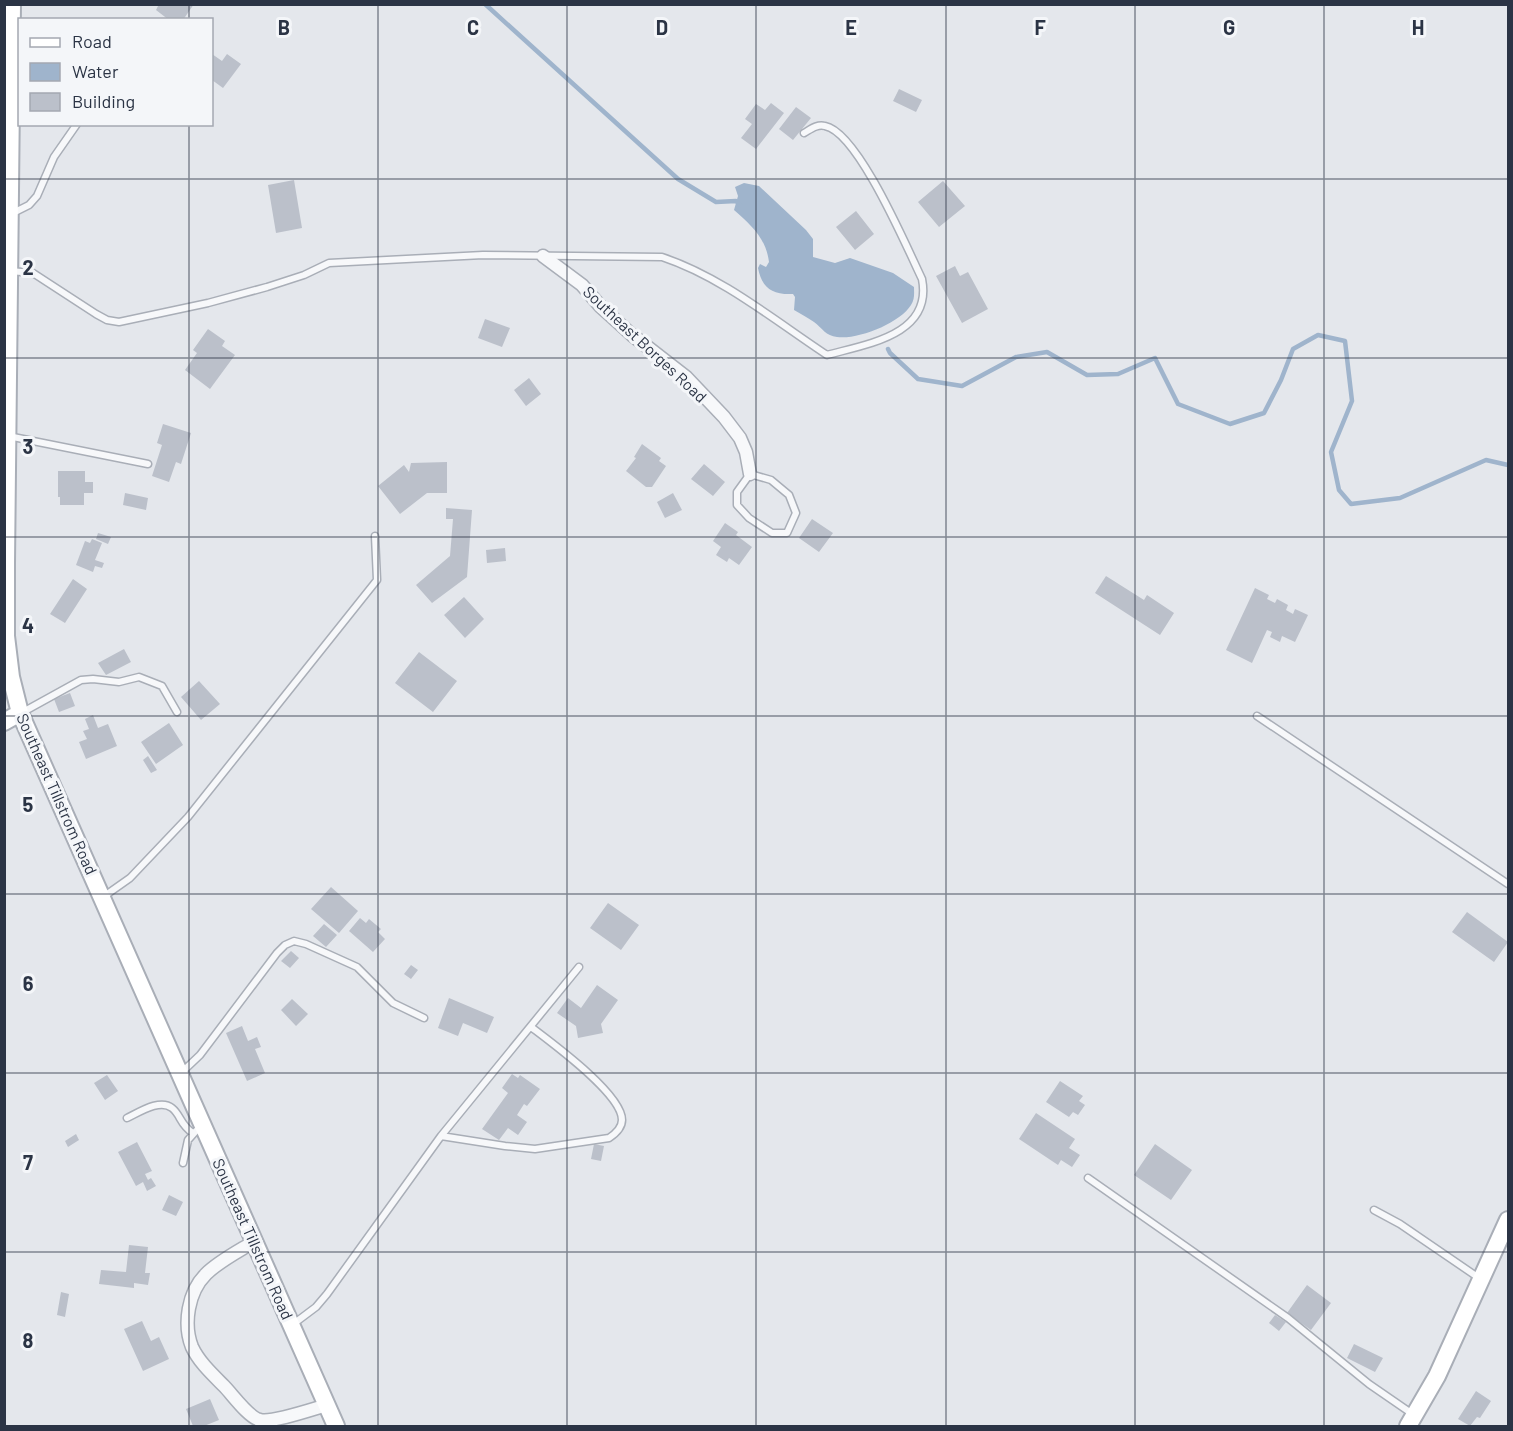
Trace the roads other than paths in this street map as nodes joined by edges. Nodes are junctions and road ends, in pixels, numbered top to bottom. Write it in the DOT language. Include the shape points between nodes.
graph roads {
  1 [pos="12,4"];
  2 [pos="76,126"];
  3 [pos="804,133"];
  4 [pos="9,215"];
  5 [pos="543,256"];
  6 [pos="9,271"];
  7 [pos="7,436"];
  8 [pos="148,464"];
  9 [pos="750,474"];
  10 [pos="375,536"];
  11 [pos="5,563"];
  12 [pos="177,712"];
  13 [pos="20,713"];
  14 [pos="1257,716"];
  15 [pos="4,722"];
  16 [pos="1509,884"];
  17 [pos="102,897"];
  18 [pos="579,967"];
  19 [pos="424,1018"];
  20 [pos="531,1027"];
  21 [pos="180,1074"];
  22 [pos="127,1118"];
  23 [pos="199,1130"];
  24 [pos="441,1136"];
  25 [pos="183,1163"];
  26 [pos="1088,1178"];
  27 [pos="1374,1210"];
  28 [pos="1509,1220"];
  29 [pos="255,1241"];
  30 [pos="1482,1280"];
  31 [pos="292,1325"];
  32 [pos="327,1405"];
  33 [pos="1411,1421"];
  34 [pos="336,1426"];
  1 -- 4 [label="main road, Southeast Tillstrom Road"];
  2 -- 4 [label="lane" via="54,157 37,196"];
  3 -- 5 [label="lane" via="824,125 843,137 883,198 922,279 925,293 919,313 901,329 878,341 827,355 720,284 662,257"];
  4 -- 6 [label="main road, Southeast Tillstrom Road"];
  5 -- 6 [label="lane" via="329,263 267,287 119,322 96,314 33,273"];
  5 -- 9 [label="street, Southeast Borges Road" via="582,285 601,307 686,377 724,417 747,452"];
  6 -- 7 [label="main road, Southeast Tillstrom Road"];
  7 -- 8 [label="lane"];
  7 -- 11 [label="main road, Southeast Tillstrom Road"];
  9 -- 9 [label="lane" via="771,480 789,495 796,513 787,532 772,533 737,505 737,492"];
  10 -- 17 [label="lane" via="377,580 188,817 130,878"];
  11 -- 13 [label="main road, Southeast Tillstrom Road" via="6,636"];
  12 -- 13 [label="lane" via="162,686 139,677 119,682 81,680"];
  13 -- 15 [label="main road"];
  13 -- 17 [label="main road, Southeast Tillstrom Road"];
  14 -- 16 [label="lane"];
  17 -- 21 [label="main road, Southeast Tillstrom Road"];
  18 -- 20 [label="lane"];
  19 -- 21 [label="lane" via="393,1003 357,967 294,941 277,953 200,1055"];
  20 -- 24 [label="lane"];
  20 -- 24 [label="lane" via="588,1072 619,1107 622,1121 617,1132 609,1138 535,1149"];
  21 -- 23 [label="main road, Southeast Tillstrom Road"];
  22 -- 23 [label="lane" via="155,1106 168,1106 185,1127"];
  23 -- 25 [label="lane" via="188,1142"];
  23 -- 29 [label="main road, Southeast Tillstrom Road"];
  24 -- 31 [label="lane" via="327,1294"];
  26 -- 33 [label="lane" via="1288,1318"];
  27 -- 30 [label="lane"];
  28 -- 30 [label="main road"];
  29 -- 31 [label="main road, Southeast Tillstrom Road"];
  29 -- 32 [label="street" via="206,1274 196,1288 188,1319 193,1347 206,1369 259,1420"];
  30 -- 33 [label="main road"];
  31 -- 32 [label="main road, Southeast Tillstrom Road"];
  32 -- 34 [label="main road, Southeast Tillstrom Road"];
}
